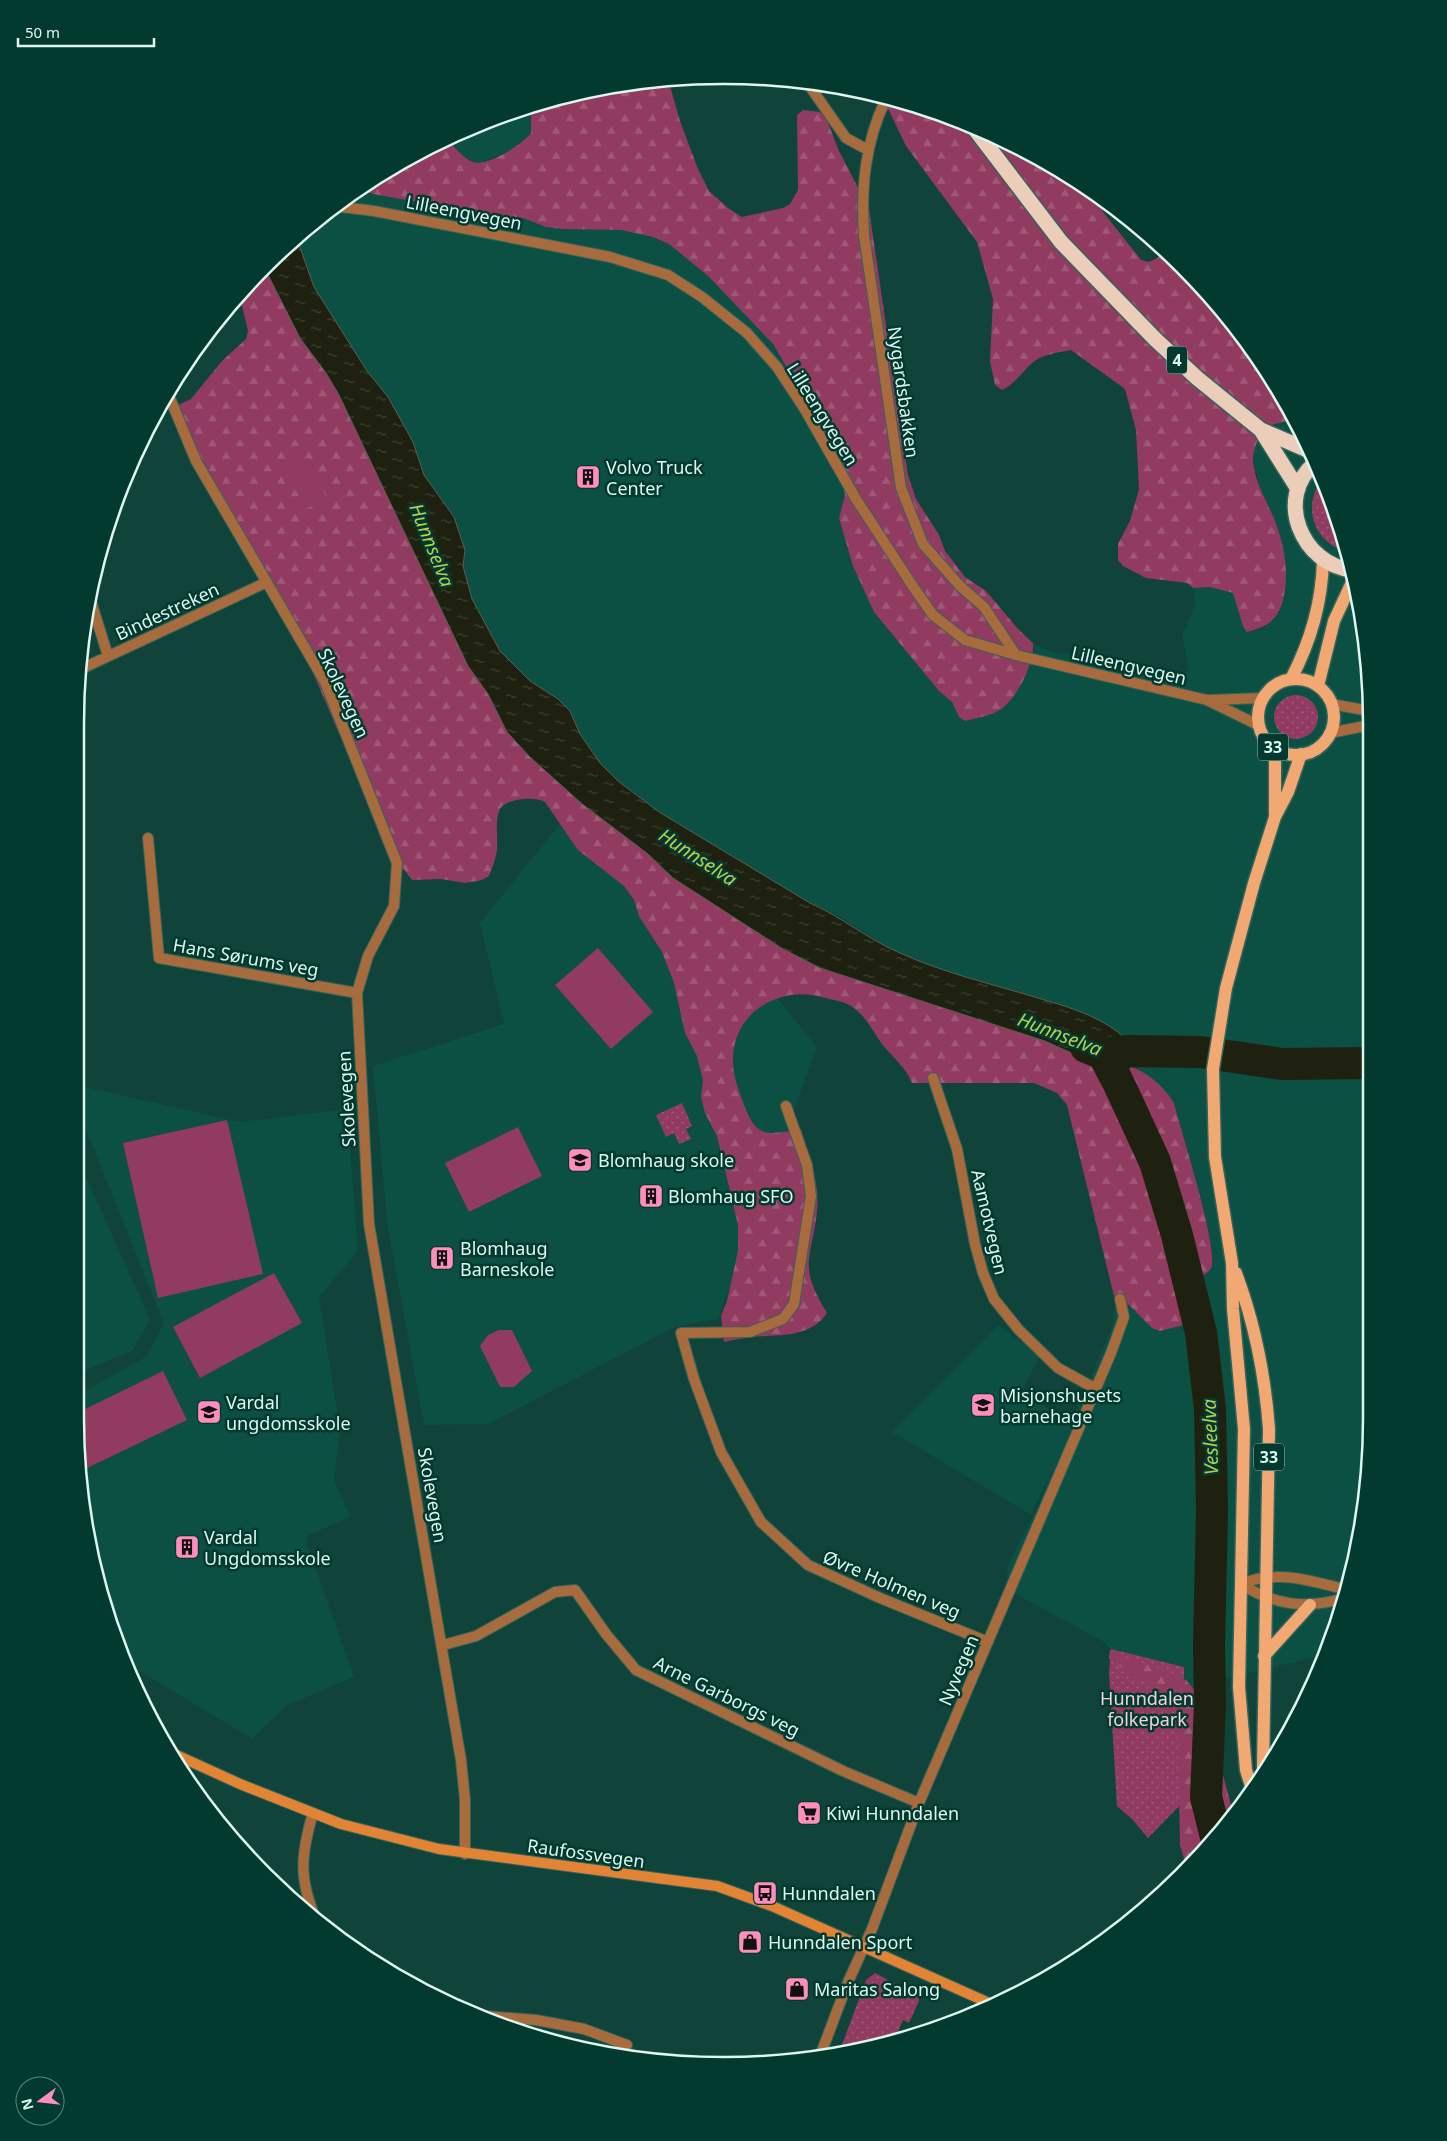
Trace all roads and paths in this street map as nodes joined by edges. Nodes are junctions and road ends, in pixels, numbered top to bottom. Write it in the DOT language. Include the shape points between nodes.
graph roads {
  1 [pos="813,90"];
  2 [pos="883,105"];
  3 [pos="982,139"];
  4 [pos="868,150"];
  5 [pos="346,208"];
  6 [pos="171,401"];
  7 [pos="1261,430"];
  8 [pos="1300,447"];
  9 [pos="1310,469"];
  10 [pos="1298,489"];
  11 [pos="1323,560"];
  12 [pos="1343,568"];
  13 [pos="267,582"];
  14 [pos="1349,589"];
  15 [pos="94,611"];
  16 [pos="1016,655"];
  17 [pos="108,656"];
  18 [pos="86,666"];
  19 [pos="1291,679"];
  20 [pos="1318,686"];
  21 [pos="1262,698"];
  22 [pos="1207,700"];
  23 [pos="1331,704"];
  24 [pos="1363,710"];
  25 [pos="1258,725"];
  26 [pos="1363,726"];
  27 [pos="1330,733"];
  28 [pos="1275,749"];
  29 [pos="1301,754"];
  30 [pos="1275,817"];
  31 [pos="148,838"];
  32 [pos="357,993"];
  33 [pos="933,1078"];
  34 [pos="786,1106"];
  35 [pos="1232,1263"];
  36 [pos="1120,1299"];
  37 [pos="1096,1389"];
  38 [pos="1267,1576"];
  39 [pos="1241,1584"];
  40 [pos="1339,1588"];
  41 [pos="1266,1598"];
  42 [pos="1336,1600"];
  43 [pos="1310,1605"];
  44 [pos="988,1642"];
  45 [pos="443,1646"];
  46 [pos="1264,1656"];
  47 [pos="182,1758"];
  48 [pos="1263,1760"];
  49 [pos="1249,1781"];
  50 [pos="918,1803"];
  51 [pos="313,1813"];
  52 [pos="465,1854"];
  53 [pos="311,1905"];
  54 [pos="865,1946"];
  55 [pos="985,2001"];
  56 [pos="514,2021"];
  57 [pos="627,2045"];
  58 [pos="823,2049"];
  1 -- 4 [label="street" via="846,138"];
  2 -- 4 [label="street, Nygardsbakken"];
  3 -- 7 [label="highway, 4" via="1035,209 1100,284 1177,360"];
  4 -- 16 [label="street, Nygardsbakken" via="863,190 864,235 901,488 923,544 960,586 984,607"];
  5 -- 16 [label="street, Lilleengvegen" via="610,257 668,275 702,297 747,333 777,368 856,499 933,615 965,640"];
  6 -- 13 [label="street, Skolevegen" via="196,461"];
  7 -- 8 [label="highway, 4"];
  7 -- 10 [label="highway, 4"];
  9 -- 10 [label="highway"];
  10 -- 11 [label="highway" via="1297,521 1302,536"];
  11 -- 12 [label="highway"];
  11 -- 19 [label="main road" via="1314,624 1308,646"];
  13 -- 17 [label="street, Bindestreken"];
  13 -- 32 [label="street, Skolevegen" via="325,682 396,863 394,906 368,956"];
  14 -- 20 [label="main road" via="1334,621"];
  15 -- 17 [label="street"];
  16 -- 22 [label="street, Lilleengvegen"];
  17 -- 18 [label="street, Bindestreken"];
  19 -- 20 [label="main road"];
  19 -- 21 [label="main road" via="1273,686"];
  20 -- 23 [label="main road"];
  21 -- 22 [label="street, Lilleengvegen"];
  21 -- 25 [label="main road, 33"];
  22 -- 25 [label="street, Lilleengvegen"];
  23 -- 24 [label="street"];
  23 -- 27 [label="main road" via="1333,720"];
  25 -- 28 [label="main road, 33"];
  26 -- 27 [label="street"];
  27 -- 29 [label="main road, 33" via="1317,748"];
  28 -- 29 [label="main road, 33"];
  28 -- 30 [label="main road, 33"];
  29 -- 30 [label="main road, 33"];
  30 -- 35 [label="main road, 33" via="1223,1004 1214,1069 1215,1157"];
  31 -- 32 [label="street, Hans Sørums veg" via="159,958"];
  32 -- 45 [label="street, Skolevegen" via="369,1224"];
  33 -- 37 [label="street, Aamotvegen" via="957,1149 975,1244 994,1299 1019,1330 1058,1368"];
  34 -- 44 [label="street, Øvre Holmen veg" via="807,1165 811,1196 794,1304 783,1319 750,1332 681,1333 720,1452 761,1522 808,1565"];
  35 -- 38 [label="main road, 33" via="1249,1308 1266,1392 1269,1463"];
  35 -- 39 [label="main road, 33" via="1244,1429"];
  36 -- 37 [label="street, Nyvegen" via="1124,1317"];
  37 -- 44 [label="street, Nyvegen"];
  38 -- 39 [label="street"];
  38 -- 40 [label="street"];
  38 -- 41 [label="main road, 33"];
  39 -- 41 [label="street"];
  39 -- 49 [label="main road, 33" via="1240,1707"];
  41 -- 43 [label="street"];
  41 -- 46 [label="main road, 33"];
  42 -- 43 [label="street"];
  43 -- 46 [label="main road"];
  44 -- 50 [label="street, Nyvegen"];
  45 -- 50 [label="street, Arne Garborgs veg" via="476,1636 555,1592 575,1590 636,1670 843,1771"];
  45 -- 52 [label="street, Skolevegen" via="461,1760"];
  46 -- 48 [label="main road, 33"];
  47 -- 51 [label="main road, Raufossvegen"];
  50 -- 54 [label="street, Nyvegen"];
  51 -- 52 [label="main road, Raufossvegen" via="350,1826"];
  51 -- 53 [label="street" via="304,1841 303,1865 306,1895"];
  52 -- 54 [label="main road, Raufossvegen" via="556,1863 717,1886"];
  54 -- 55 [label="main road, Raufossvegen"];
  54 -- 58 [label="street, Nyvegen"];
  56 -- 57 [label="street" via="536,2020 584,2029"];
}
